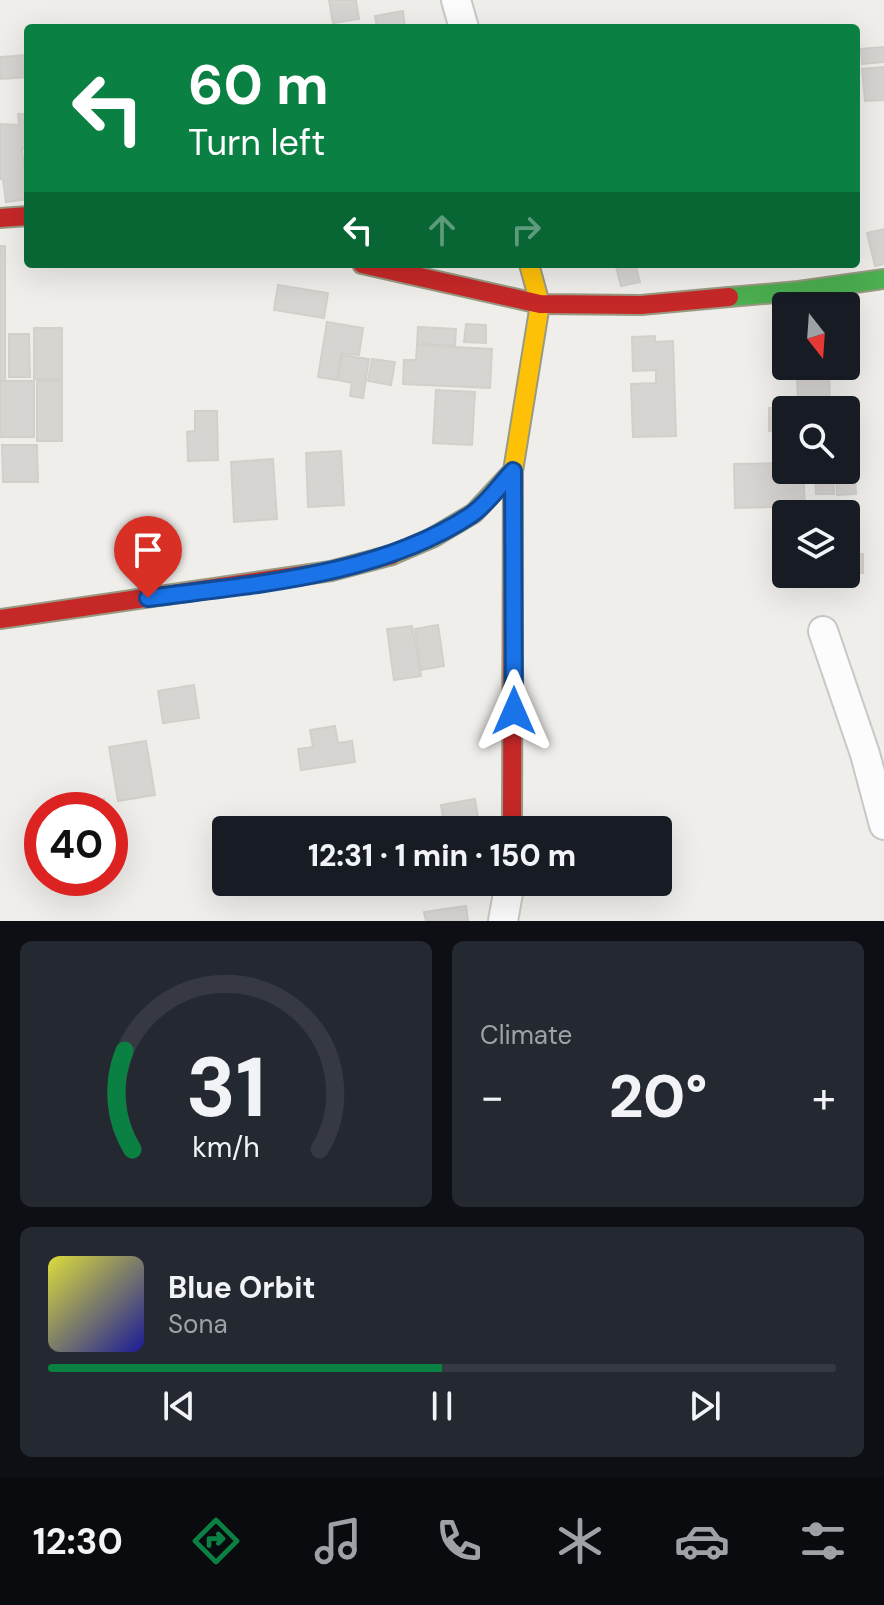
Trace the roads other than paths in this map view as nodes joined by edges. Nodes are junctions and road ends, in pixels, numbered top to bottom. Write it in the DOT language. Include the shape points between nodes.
graph roads {
  1 [pos="456,0"];
  2 [pos="463,24"];
  3 [pos="24,216"];
  4 [pos="0,218"];
  5 [pos="380,268"];
  6 [pos="530,268"];
  7 [pos="884,279"];
  8 [pos="540,304"];
  9 [pos="513,471"];
  10 [pos="0,619"];
  11 [pos="823,631"];
  12 [pos="512,816"];
  13 [pos="884,825"];
  14 [pos="507,896"];
  15 [pos="503,921"];
  1 -- 2 [label="street"];
  3 -- 4 [label="street"];
  5 -- 8 [label="street"];
  6 -- 8 [label="street"];
  7 -- 8 [label="street" via="641,305"];
  8 -- 9 [label="street"];
  9 -- 10 [label="street" via="474,513 382,559"];
  9 -- 12 [label="street"];
  11 -- 13 [label="street"];
  14 -- 15 [label="street"];
}
